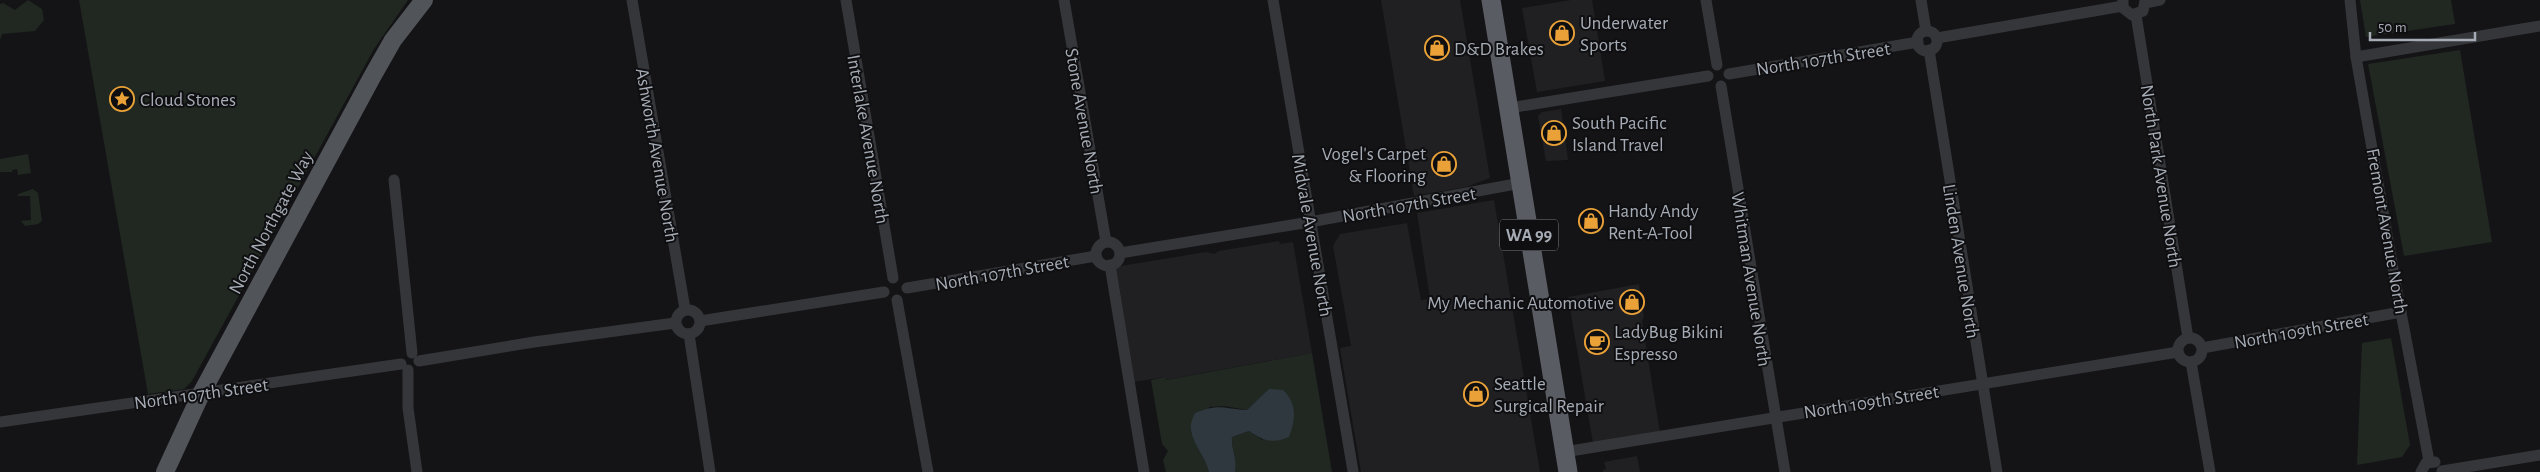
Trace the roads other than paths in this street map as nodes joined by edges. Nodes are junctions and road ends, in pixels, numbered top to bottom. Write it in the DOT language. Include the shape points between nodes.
graph roads {
  1 [pos="424,0"];
  2 [pos="632,0"];
  3 [pos="846,0"];
  4 [pos="1064,0"];
  5 [pos="1274,0"];
  6 [pos="1491,0"];
  7 [pos="1706,0"];
  8 [pos="1921,0"];
  9 [pos="2160,0"];
  10 [pos="2350,0"];
  11 [pos="2145,1"];
  12 [pos="2123,3"];
  13 [pos="2136,15"];
  14 [pos="2540,26"];
  15 [pos="1926,31"];
  16 [pos="1937,38"];
  17 [pos="1918,42"];
  18 [pos="1929,50"];
  19 [pos="2356,57"];
  20 [pos="1717,65"];
  21 [pos="1729,74"];
  22 [pos="1708,76"];
  23 [pos="1721,86"];
  24 [pos="1509,108"];
  25 [pos="394,180"];
  26 [pos="1521,183"];
  27 [pos="1310,222"];
  28 [pos="1106,242"];
  29 [pos="1120,253"];
  30 [pos="1096,256"];
  31 [pos="1110,266"];
  32 [pos="893,278"];
  33 [pos="907,288"];
  34 [pos="884,292"];
  35 [pos="897,300"];
  36 [pos="685,309"];
  37 [pos="2401,312"];
  38 [pos="700,321"];
  39 [pos="675,323"];
  40 [pos="690,334"];
  41 [pos="2188,338"];
  42 [pos="2202,348"];
  43 [pos="2178,352"];
  44 [pos="416,357"];
  45 [pos="2191,362"];
  46 [pos="405,367"];
  47 [pos="1982,383"];
  48 [pos="200,394"];
  49 [pos="1775,417"];
  50 [pos="0,422"];
  51 [pos="1564,452"];
  52 [pos="2540,455"];
  53 [pos="2430,462"];
  54 [pos="1353,471"];
  55 [pos="2442,471"];
  56 [pos="166,472"];
  57 [pos="418,472"];
  58 [pos="710,472"];
  59 [pos="928,472"];
  60 [pos="1144,472"];
  61 [pos="1568,472"];
  62 [pos="1784,472"];
  63 [pos="1997,472"];
  64 [pos="2210,472"];
  65 [pos="2421,472"];
  1 -- 48 [label="main road, North Northgate Way" via="393,40"];
  2 -- 36 [label="street, Ashworth Avenue North"];
  3 -- 32 [label="street, Interlake Avenue North"];
  4 -- 28 [label="street, Stone Avenue North"];
  5 -- 27 [label="street, Midvale Avenue North"];
  6 -- 24 [label="highway, WA 99"];
  7 -- 20 [label="street"];
  8 -- 15 [label="street"];
  9 -- 11 [label="street"];
  10 -- 19 [label="street, Fremont Avenue North"];
  11 -- 13 [label="street" via="2142,11"];
  12 -- 13 [label="street" via="2129,14"];
  12 -- 16 [label="street"];
  13 -- 41 [label="street, North Park Avenue North"];
  14 -- 19 [label="street"];
  15 -- 16 [label="street" via="1934,33"];
  15 -- 17 [label="street" via="1919,34"];
  16 -- 18 [label="street" via="1935,47"];
  17 -- 18 [label="street" via="1922,49"];
  17 -- 21 [label="street, North 107th Street"];
  18 -- 47 [label="street, Linden Avenue North"];
  19 -- 37 [label="street, Fremont Avenue North"];
  20 -- 21 [label="street"];
  20 -- 22 [label="street" via="1709,70"];
  21 -- 23 [label="street"];
  22 -- 23 [label="street" via="1713,85"];
  22 -- 24 [label="street"];
  23 -- 49 [label="street, Whitman Avenue North"];
  24 -- 26 [label="highway, WA 99"];
  25 -- 44 [label="street"];
  26 -- 27 [label="street, North 107th Street"];
  26 -- 51 [label="highway, WA 99"];
  27 -- 29 [label="street, North 107th Street"];
  27 -- 54 [label="street, Midvale Avenue North"];
  28 -- 29 [label="street" via="1114,244"];
  28 -- 30 [label="street" via="1098,248"];
  29 -- 31 [label="street" via="1118,260"];
  30 -- 31 [label="street" via="1100,263"];
  30 -- 33 [label="street, North 107th Street"];
  31 -- 60 [label="street"];
  32 -- 33 [label="street" via="903,281"];
  32 -- 34 [label="street" via="886,283"];
  33 -- 35 [label="street" via="905,296"];
  34 -- 35 [label="street" via="889,299"];
  34 -- 38 [label="street"];
  35 -- 59 [label="street"];
  36 -- 38 [label="street" via="697,313"];
  36 -- 39 [label="street" via="678,314"];
  37 -- 42 [label="street, North 109th Street"];
  37 -- 53 [label="street, Fremont Avenue North"];
  38 -- 40 [label="street" via="698,330"];
  39 -- 40 [label="street" via="680,332"];
  39 -- 44 [label="street"];
  40 -- 58 [label="street"];
  41 -- 42 [label="street" via="2197,340"];
  41 -- 43 [label="street" via="2179,344"];
  42 -- 45 [label="street" via="2199,357"];
  43 -- 45 [label="street"];
  43 -- 47 [label="street, North 109th Street"];
  44 -- 46 [label="street" via="417,368"];
  44 -- 46 [label="street" via="403,356"];
  45 -- 64 [label="street"];
  46 -- 48 [label="street, North 107th Street"];
  46 -- 57 [label="street"];
  47 -- 49 [label="street, North 109th Street"];
  47 -- 63 [label="street, Linden Avenue North"];
  48 -- 50 [label="street, North 107th Street"];
  48 -- 56 [label="main road, North Northgate Way"];
  49 -- 51 [label="street, North 109th Street"];
  49 -- 62 [label="street, Whitman Avenue North"];
  51 -- 61 [label="highway, WA 99"];
  52 -- 55 [label="street"];
  53 -- 55 [label="street" via="2439,465"];
  53 -- 65 [label="street"];
}
